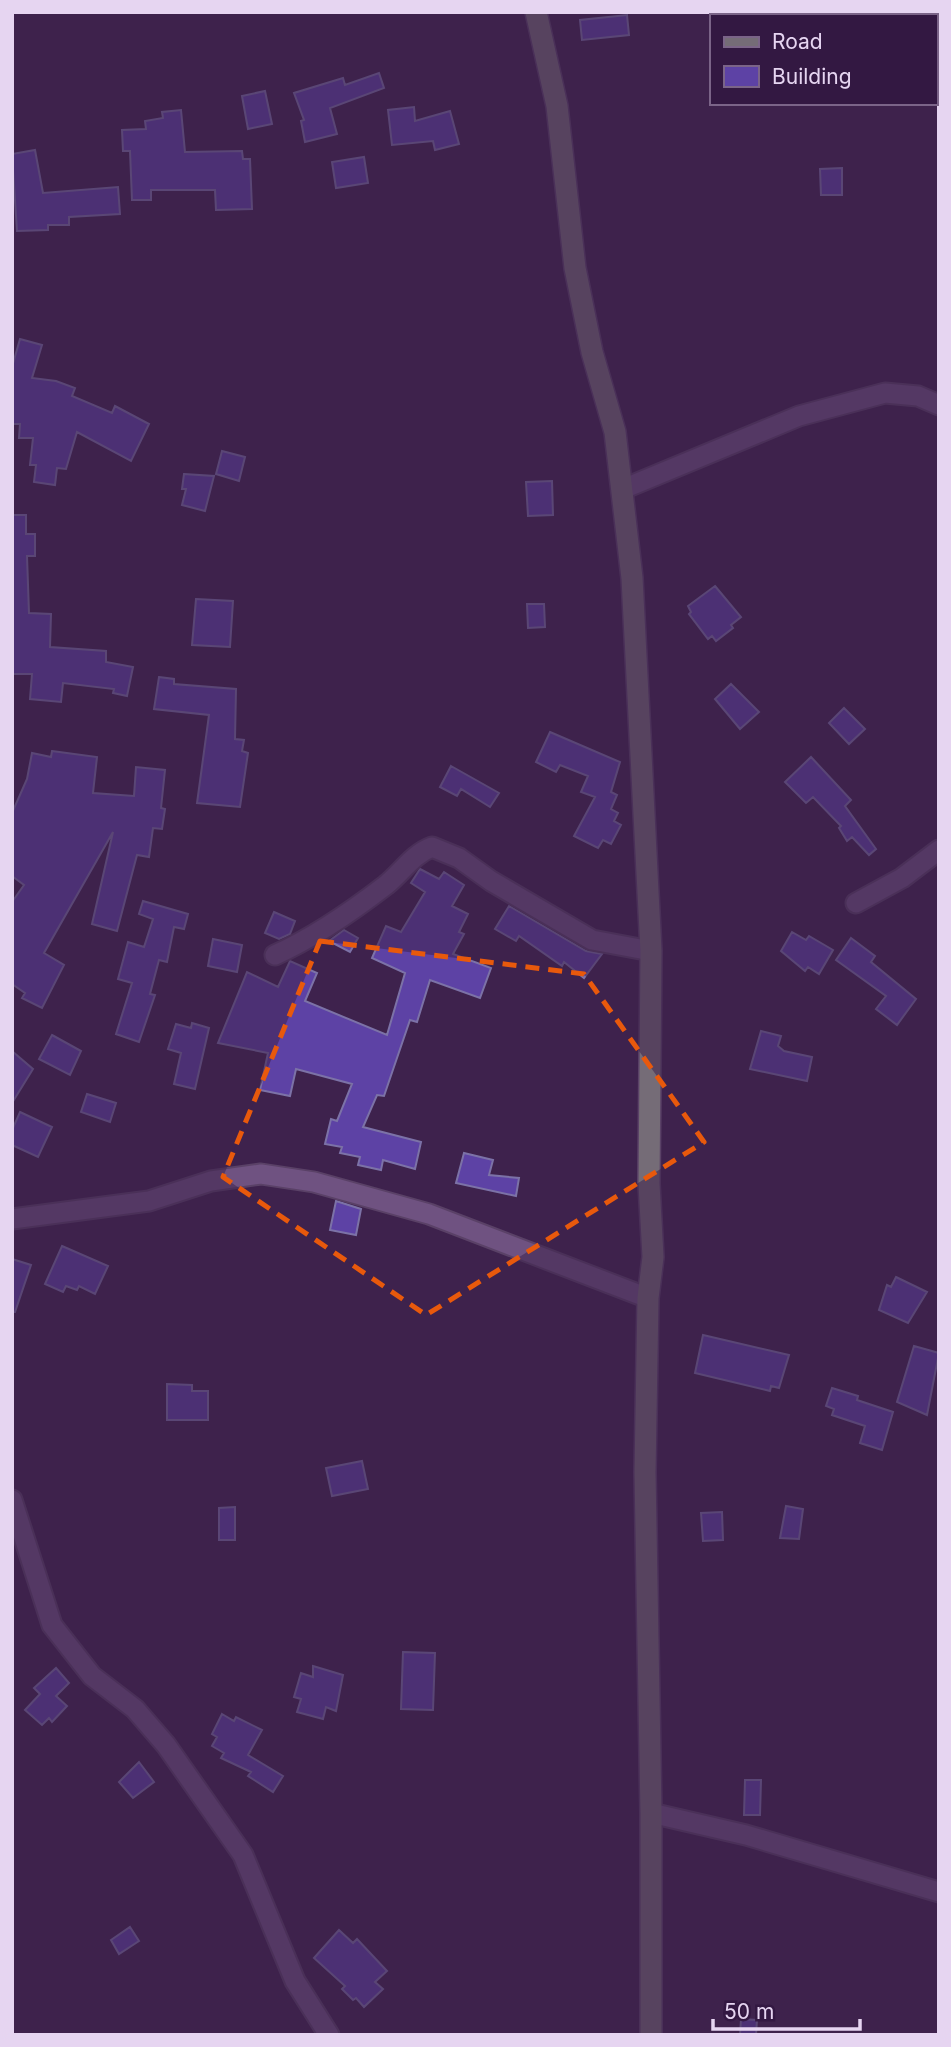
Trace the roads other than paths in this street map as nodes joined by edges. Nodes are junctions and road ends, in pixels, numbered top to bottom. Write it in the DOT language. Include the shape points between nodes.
graph roads {
  1 [pos="537,12"];
  2 [pos="939,405"];
  3 [pos="623,489"];
  4 [pos="939,850"];
  5 [pos="856,903"];
  6 [pos="651,951"];
  7 [pos="275,955"];
  8 [pos="12,1219"];
  9 [pos="648,1298"];
  10 [pos="12,1500"];
  11 [pos="651,1813"];
  12 [pos="939,1892"];
  13 [pos="329,2035"];
  14 [pos="651,2035"];
  1 -- 3 [label="street" via="557,106 575,268 615,432"];
  2 -- 3 [label="street" via="918,396 886,393 799,416"];
  3 -- 6 [label="street" via="632,578"];
  4 -- 5 [label="street" via="902,878"];
  6 -- 7 [label="street" via="592,940 459,858 432,847 420,851 355,909"];
  6 -- 9 [label="street" via="649,1184 653,1257"];
  8 -- 9 [label="street" via="149,1201 211,1181 261,1174 314,1182 429,1214"];
  9 -- 11 [label="street" via="645,1472"];
  10 -- 13 [label="street" via="52,1625 92,1676 127,1702 166,1745 237,1846 295,1981"];
  11 -- 12 [label="street" via="746,1835"];
  11 -- 14 [label="street"];
}
